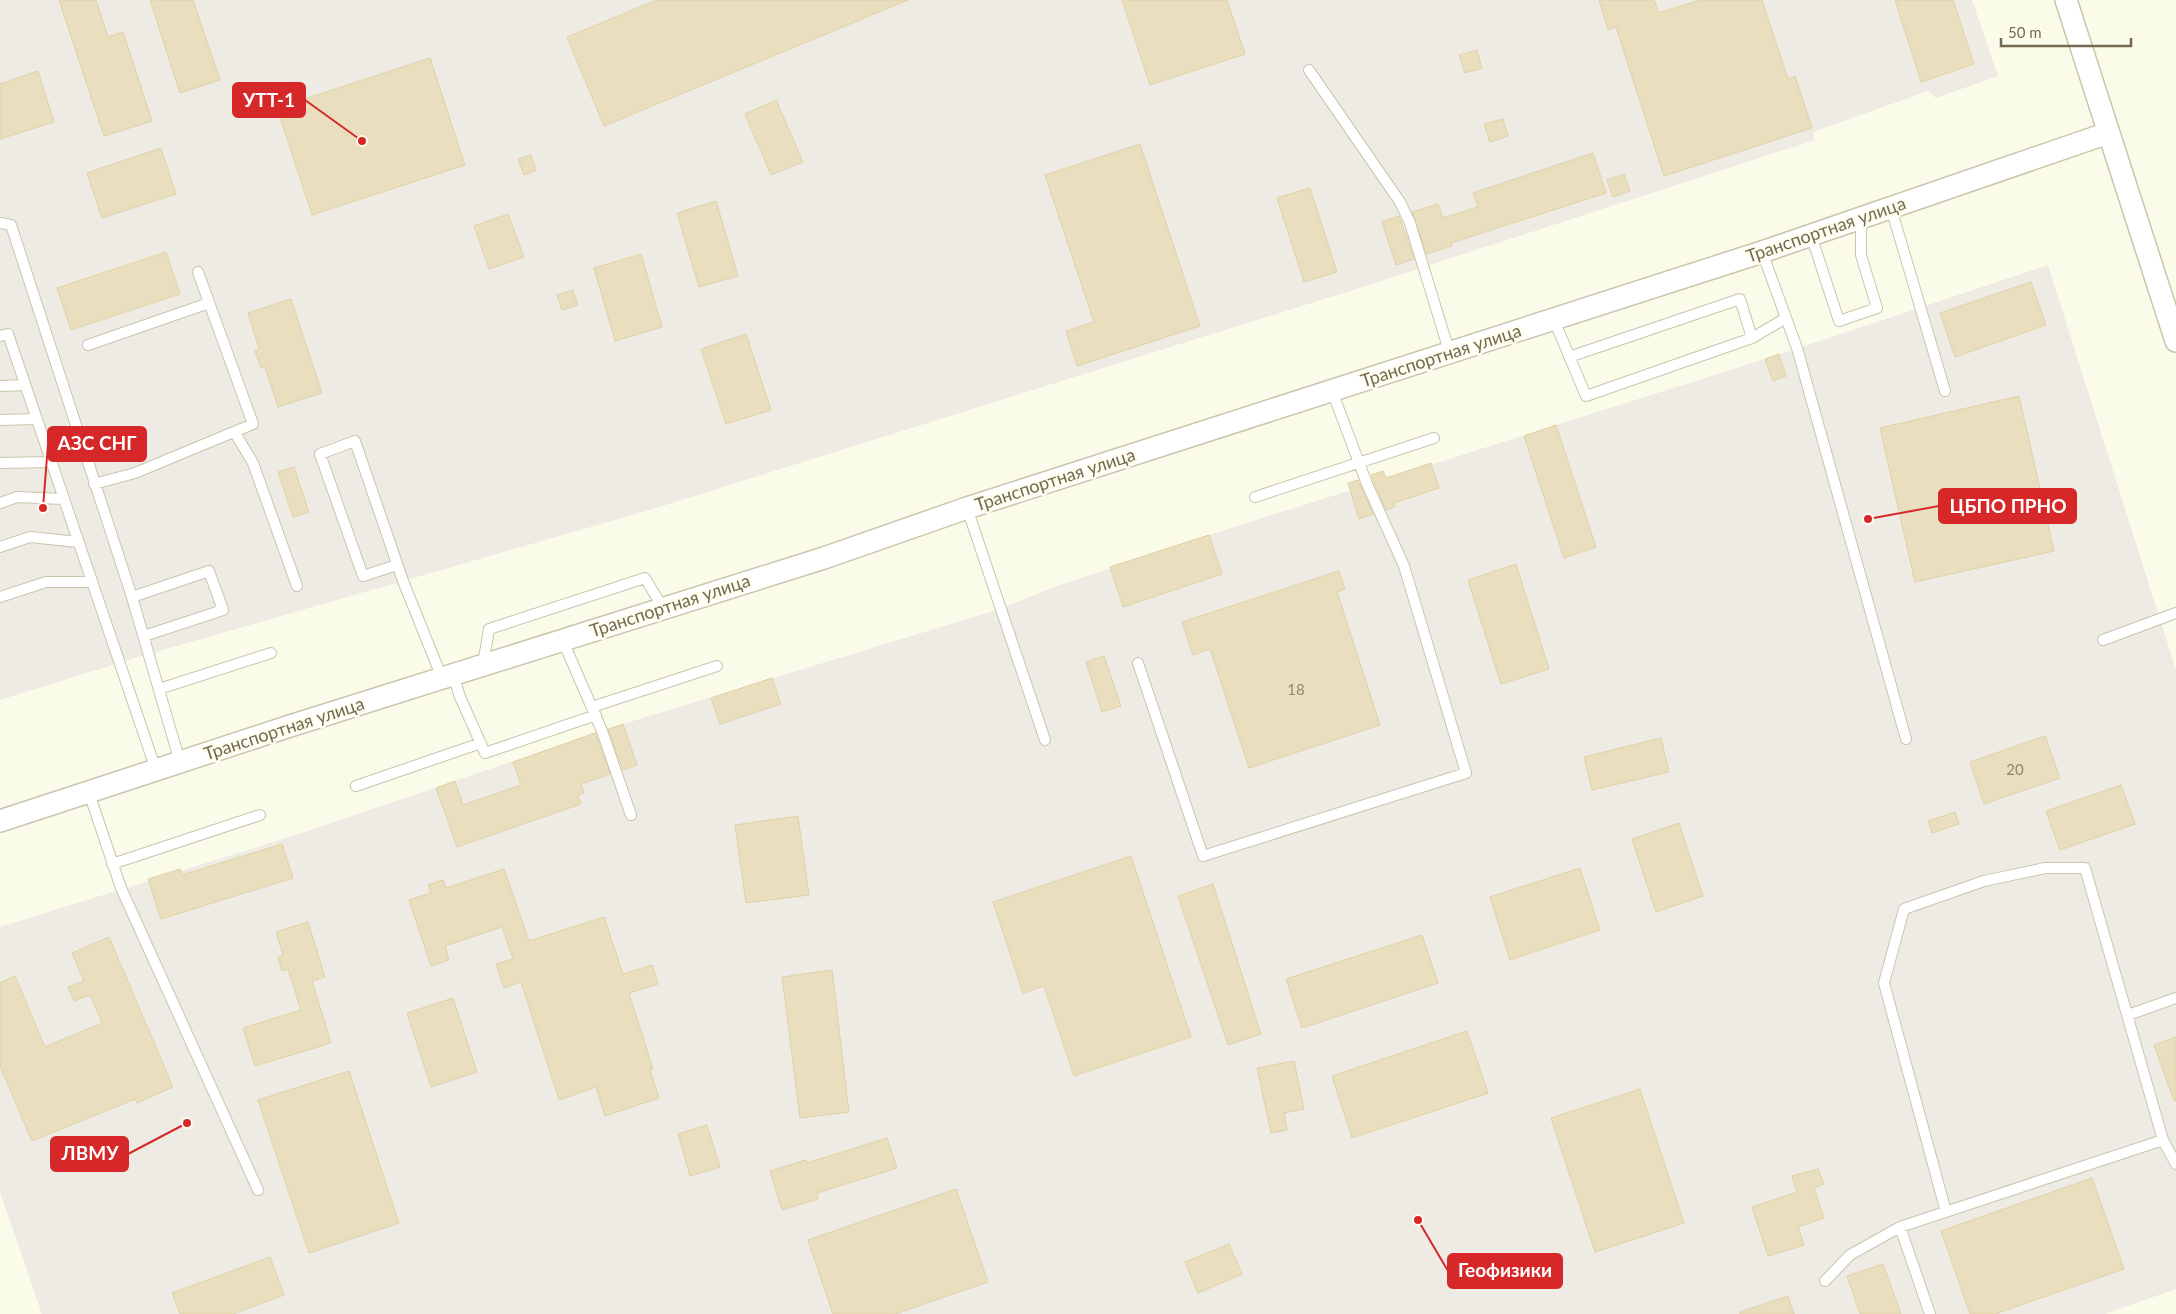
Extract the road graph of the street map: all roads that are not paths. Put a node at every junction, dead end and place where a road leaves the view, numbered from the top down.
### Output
1 (2066, 0) edge
2 (1309, 70) dead end
3 (2108, 133) junction
4 (1891, 208) junction
5 (1861, 218) junction
6 (0, 223) edge
7 (1811, 235) junction
8 (1762, 252) junction
9 (198, 272) dead end
10 (209, 303) junction
11 (1786, 318) junction
12 (1554, 320) junction
13 (0, 336) edge
14 (1752, 338) junction
15 (2176, 341) edge
16 (88, 345) dead end
17 (1450, 354) junction
18 (1570, 357) junction
19 (25, 384) junction
20 (0, 386) edge
21 (1332, 391) junction
22 (1946, 391) dead end
23 (36, 418) junction
24 (0, 420) edge
25 (235, 433) junction
26 (1434, 438) dead end
27 (51, 462) junction
28 (1359, 462) junction
29 (0, 463) edge
30 (94, 484) junction
31 (1255, 497) dead end
32 (63, 499) junction
33 (0, 503) edge
34 (967, 508) junction
35 (78, 542) junction
36 (0, 547) edge
37 (397, 566) junction
38 (91, 582) junction
39 (297, 586) dead end
40 (0, 597) edge
41 (132, 597) junction
42 (663, 608) junction
43 (2176, 613) edge
44 (144, 636) junction
45 (2103, 640) dead end
46 (563, 641) junction
47 (272, 653) dead end
48 (1138, 663) dead end
49 (483, 665) junction
50 (717, 666) dead end
51 (447, 676) junction
52 (159, 689) junction
53 (594, 711) junction
54 (1906, 738) dead end
55 (1044, 740) dead end
56 (481, 743) junction
57 (180, 762) junction
58 (156, 770) junction
59 (356, 786) dead end
60 (90, 793) junction
61 (260, 815) dead end
62 (631, 815) dead end
63 (0, 821) edge
64 (112, 864) junction
65 (2176, 998) edge
66 (2128, 1015) junction
67 (2162, 1140) junction
68 (2176, 1164) edge
69 (258, 1190) dead end
70 (1946, 1212) junction
71 (1900, 1227) junction
72 (1825, 1282) dead end
73 (1930, 1314) edge

1 - 3 street
2 - 17 lane
3 - 4 street, Транспортная улица
3 - 15 street
4 - 5 street, Транспортная улица
4 - 22 lane
5 - 7 street, Транспортная улица
5 - 7 lane
6 - 30 lane
7 - 8 street, Транспортная улица
8 - 11 lane
8 - 12 street, Транспортная улица
9 - 10 lane
10 - 16 lane
10 - 25 lane
11 - 14 lane
11 - 54 lane
12 - 17 street, Транспортная улица
12 - 18 lane
13 - 19 lane
14 - 18 lane
14 - 18 lane
17 - 21 street, Транспортная улица
19 - 20 lane
19 - 23 lane
21 - 28 lane
21 - 34 street, Транспортная улица
23 - 24 lane
23 - 27 lane
25 - 30 lane
25 - 39 lane
26 - 28 lane
27 - 29 lane
27 - 32 lane
28 - 31 lane
28 - 48 lane
30 - 41 lane
32 - 33 lane
32 - 35 lane
34 - 42 street, Транспортная улица
34 - 55 lane
35 - 36 lane
35 - 38 lane
37 - 37 lane
37 - 51 lane
38 - 40 lane
38 - 58 lane
41 - 44 lane
41 - 44 lane
42 - 46 street, Транспортная улица
42 - 49 lane
43 - 45 lane
44 - 52 lane
46 - 49 street, Транспортная улица
46 - 53 lane
47 - 52 lane
49 - 51 street, Транспортная улица
50 - 53 lane
51 - 56 lane
51 - 57 street, Транспортная улица
52 - 57 lane
53 - 56 lane
53 - 62 lane
56 - 59 lane
57 - 58 street, Транспортная улица
58 - 60 street, Транспортная улица
60 - 63 street, Транспортная улица
60 - 64 lane
61 - 64 lane
64 - 69 lane
65 - 66 lane
66 - 67 lane
66 - 70 lane
67 - 68 lane
67 - 70 lane
70 - 71 lane
71 - 72 lane
71 - 73 lane

